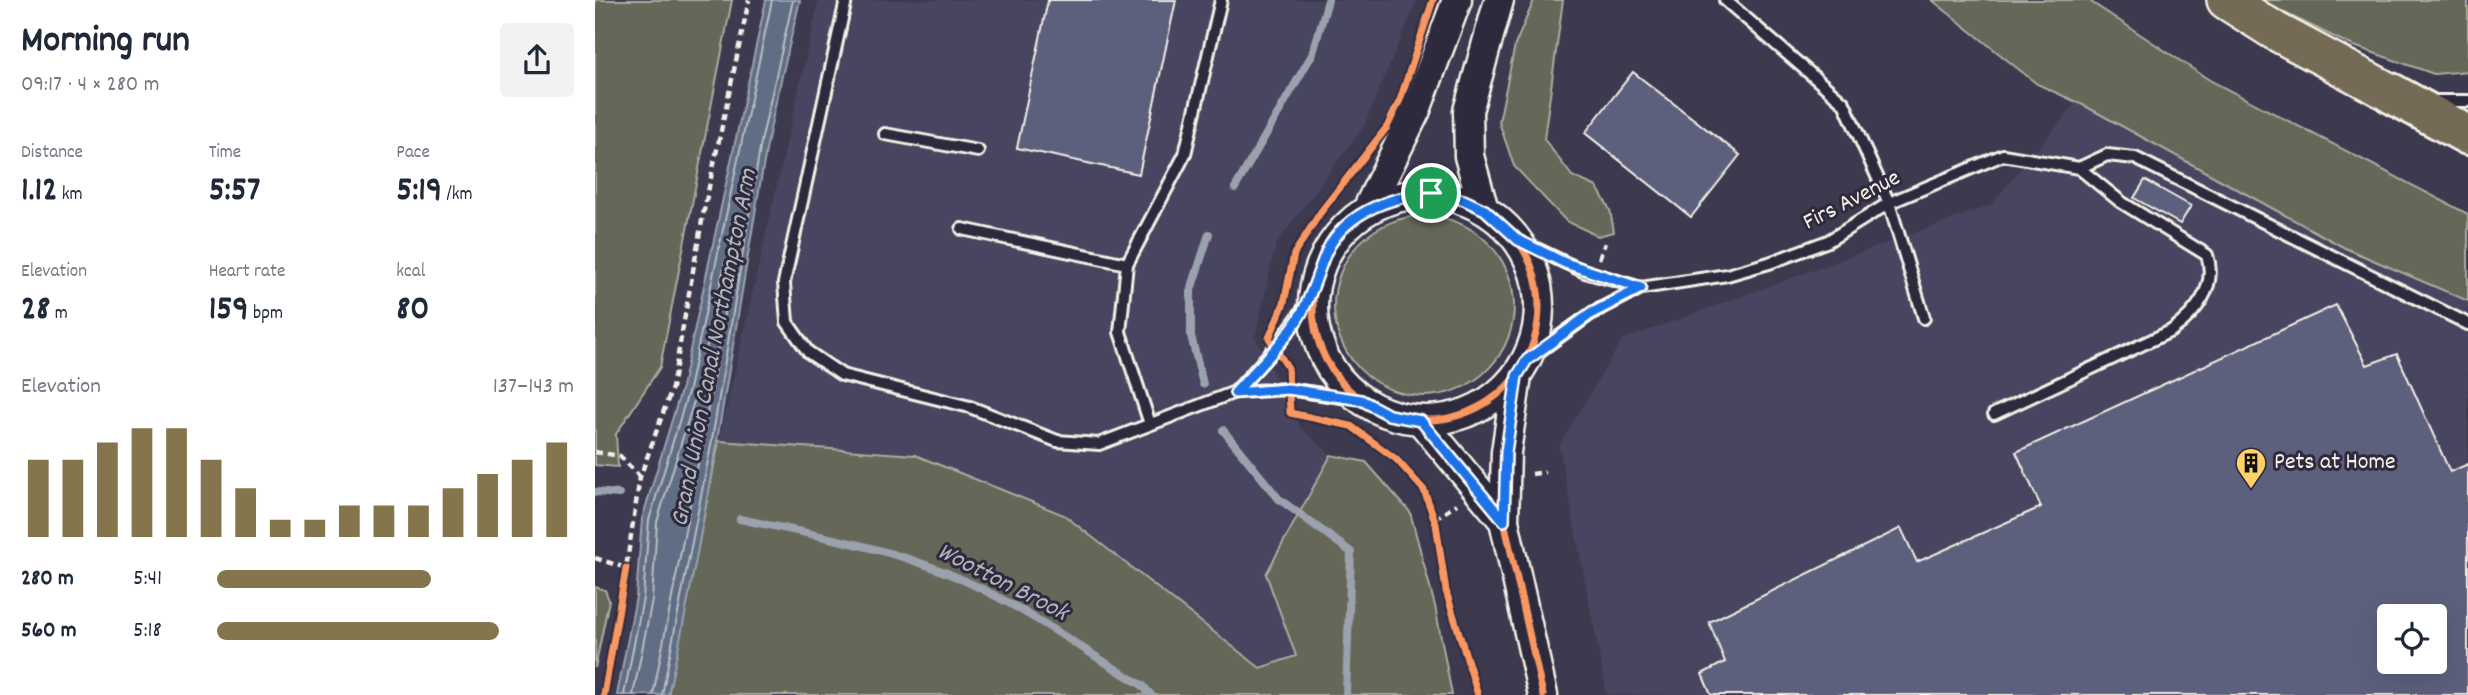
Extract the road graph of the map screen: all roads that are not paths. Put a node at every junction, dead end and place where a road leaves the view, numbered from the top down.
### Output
1 (846, 0) edge
2 (1221, 0) edge
3 (1457, 0) edge
4 (1499, 0) edge
5 (1725, 0) edge
6 (2226, 0) edge
7 (2391, 93) junction
8 (2468, 100) edge
9 (885, 134) dead end
10 (2468, 135) edge
11 (978, 151) dead end
12 (2079, 168) junction
13 (1889, 203) junction
14 (1367, 210) junction
15 (1485, 210) junction
16 (962, 229) dead end
17 (1518, 240) junction
18 (1127, 264) junction
19 (1641, 288) junction
20 (1313, 293) junction
21 (1924, 318) dead end
22 (2468, 324) edge
23 (1522, 368) junction
24 (1235, 393) junction
25 (1361, 400) junction
26 (1994, 414) dead end
27 (1421, 421) junction
28 (1150, 424) junction
29 (1504, 521) junction
30 (1543, 695) edge

1 - 28 lane
2 - 18 lane
3 - 14 street
4 - 15 street
5 - 13 lane
6 - 7 highway
7 - 8 lane
7 - 10 highway
9 - 11 lane
12 - 13 lane, Firs Avenue
12 - 22 lane
12 - 26 lane
13 - 19 lane, Firs Avenue
13 - 21 lane
14 - 15 street
14 - 20 street
15 - 17 street
16 - 18 lane
17 - 19 lane, Firs Avenue
17 - 23 street
18 - 28 lane
19 - 23 lane, Firs Avenue
20 - 24 lane
20 - 25 street
23 - 27 street
23 - 29 street
24 - 25 lane
24 - 28 lane
25 - 27 street
27 - 29 street
29 - 30 street

